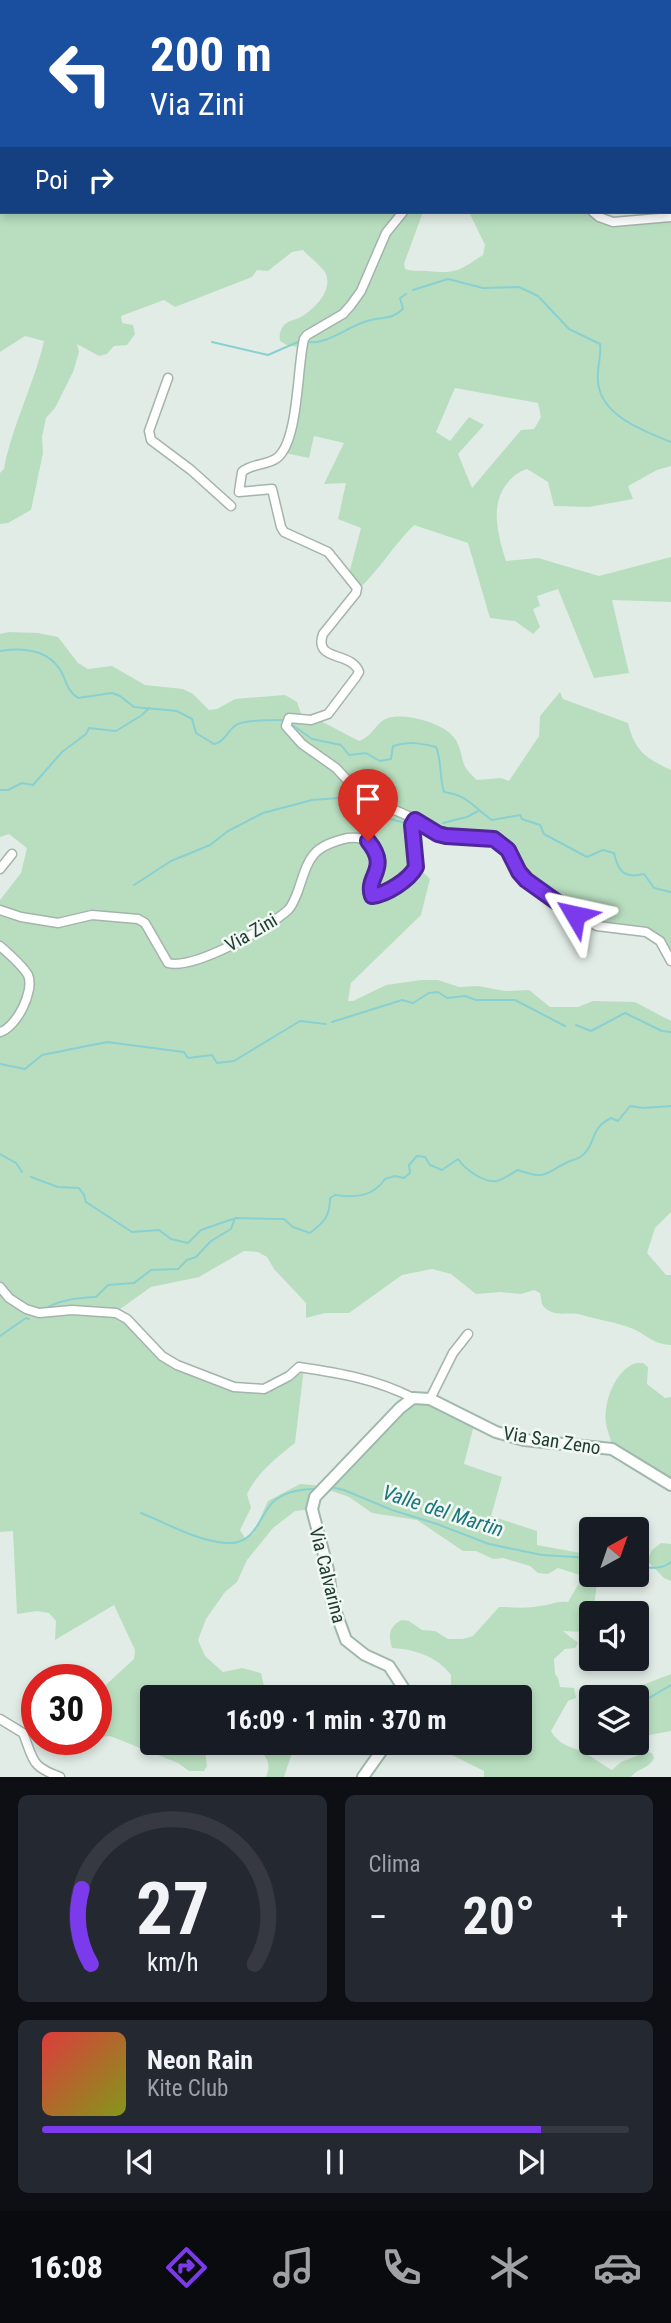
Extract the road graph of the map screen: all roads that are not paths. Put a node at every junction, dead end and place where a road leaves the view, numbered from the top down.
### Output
1 (401, 214) edge
2 (595, 214) edge
3 (671, 217) edge
4 (168, 378) dead end
5 (231, 506) dead end
6 (415, 820) junction
7 (12, 855) dead end
8 (0, 869) edge
9 (0, 909) edge
10 (0, 946) edge
11 (671, 961) edge
12 (0, 1032) edge
13 (0, 1287) edge
14 (468, 1334) dead end
15 (412, 1398) junction
16 (430, 1399) junction
17 (671, 1485) edge
18 (401, 1685) edge
19 (0, 1719) edge
20 (379, 1755) edge
21 (60, 1777) edge
22 (363, 1777) edge

1 - 6 street
2 - 3 street
4 - 5 street
6 - 9 street, Via Zini
6 - 11 street
7 - 8 street
10 - 12 street
13 - 15 street
14 - 16 street
15 - 16 street
15 - 18 street, Via Calvarina
16 - 17 street, Via San Zeno
19 - 21 street
20 - 22 street

